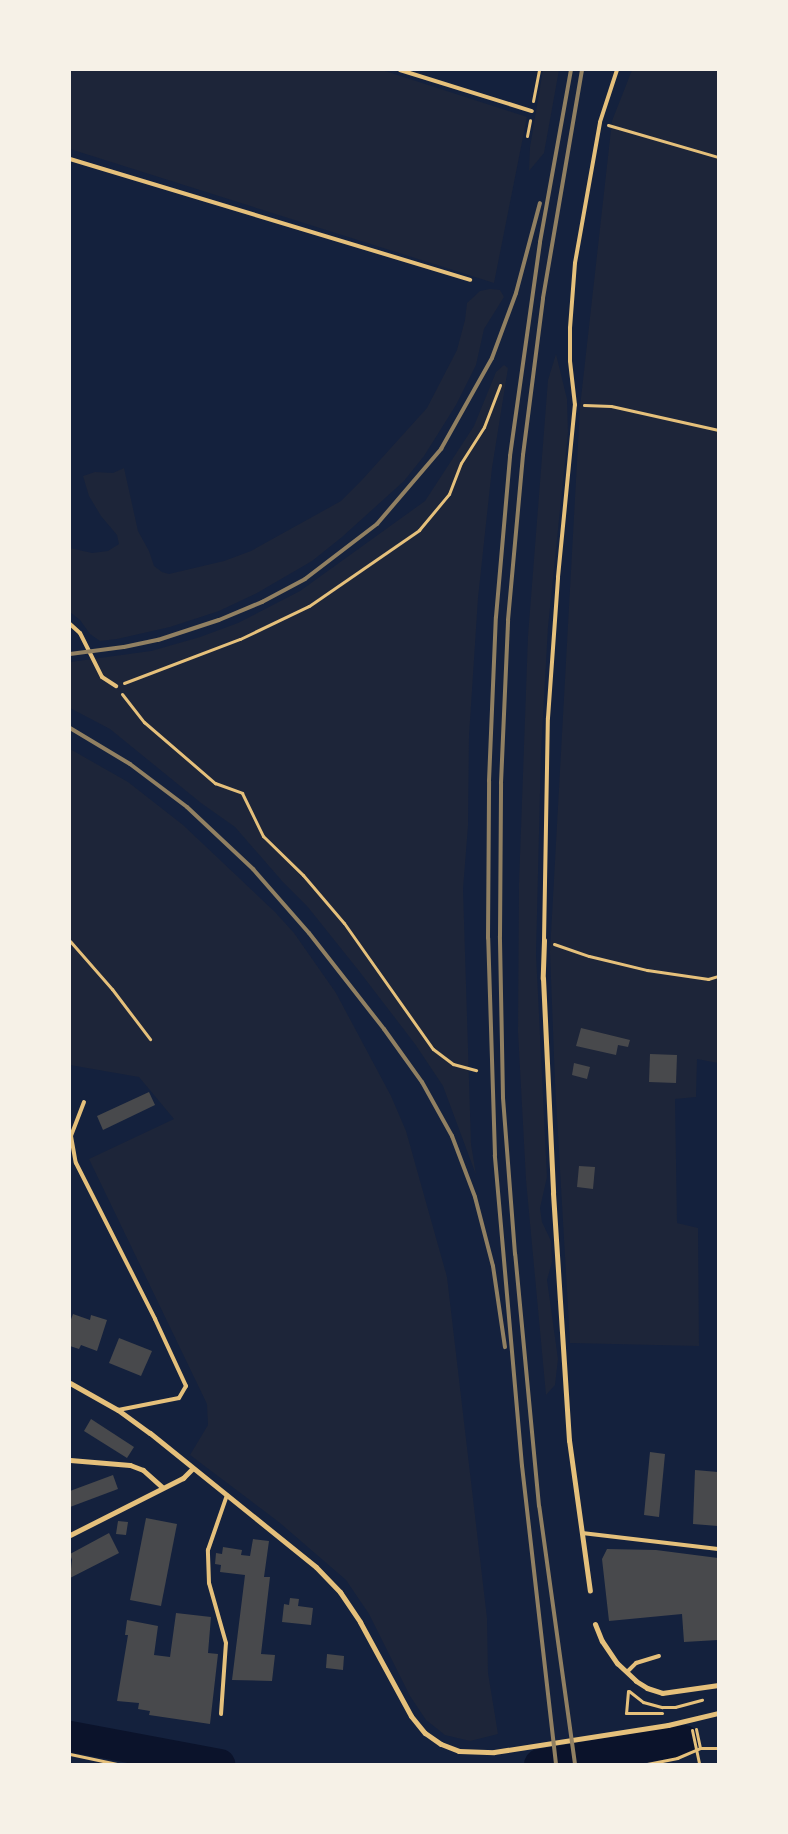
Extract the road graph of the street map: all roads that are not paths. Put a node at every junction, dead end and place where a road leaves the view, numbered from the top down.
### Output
1 (400, 70) edge
2 (617, 70) edge
3 (532, 111) dead end
4 (70, 159) edge
5 (470, 280) dead end
6 (70, 624) edge
7 (116, 686) road end
8 (544, 940) joint
9 (84, 1102) dead end
10 (70, 1383) edge
11 (118, 1410) junction
12 (70, 1460) edge
13 (192, 1468) junction
14 (162, 1487) junction
15 (227, 1495) junction
16 (582, 1533) junction
17 (70, 1535) edge
18 (718, 1549) edge
19 (590, 1591) dead end
20 (594, 1624) dead end
21 (659, 1656) dead end
22 (626, 1672) junction
23 (718, 1685) edge
24 (718, 1713) edge
25 (221, 1714) dead end

1 - 3 lane
2 - 8 lane
4 - 5 lane
6 - 7 lane
8 - 16 street
9 - 11 lane
10 - 11 street
11 - 13 street
12 - 14 street
13 - 14 street
13 - 15 street
14 - 17 street
15 - 24 street
15 - 25 lane
16 - 18 lane
16 - 19 street
20 - 22 street
21 - 22 lane
22 - 23 street

